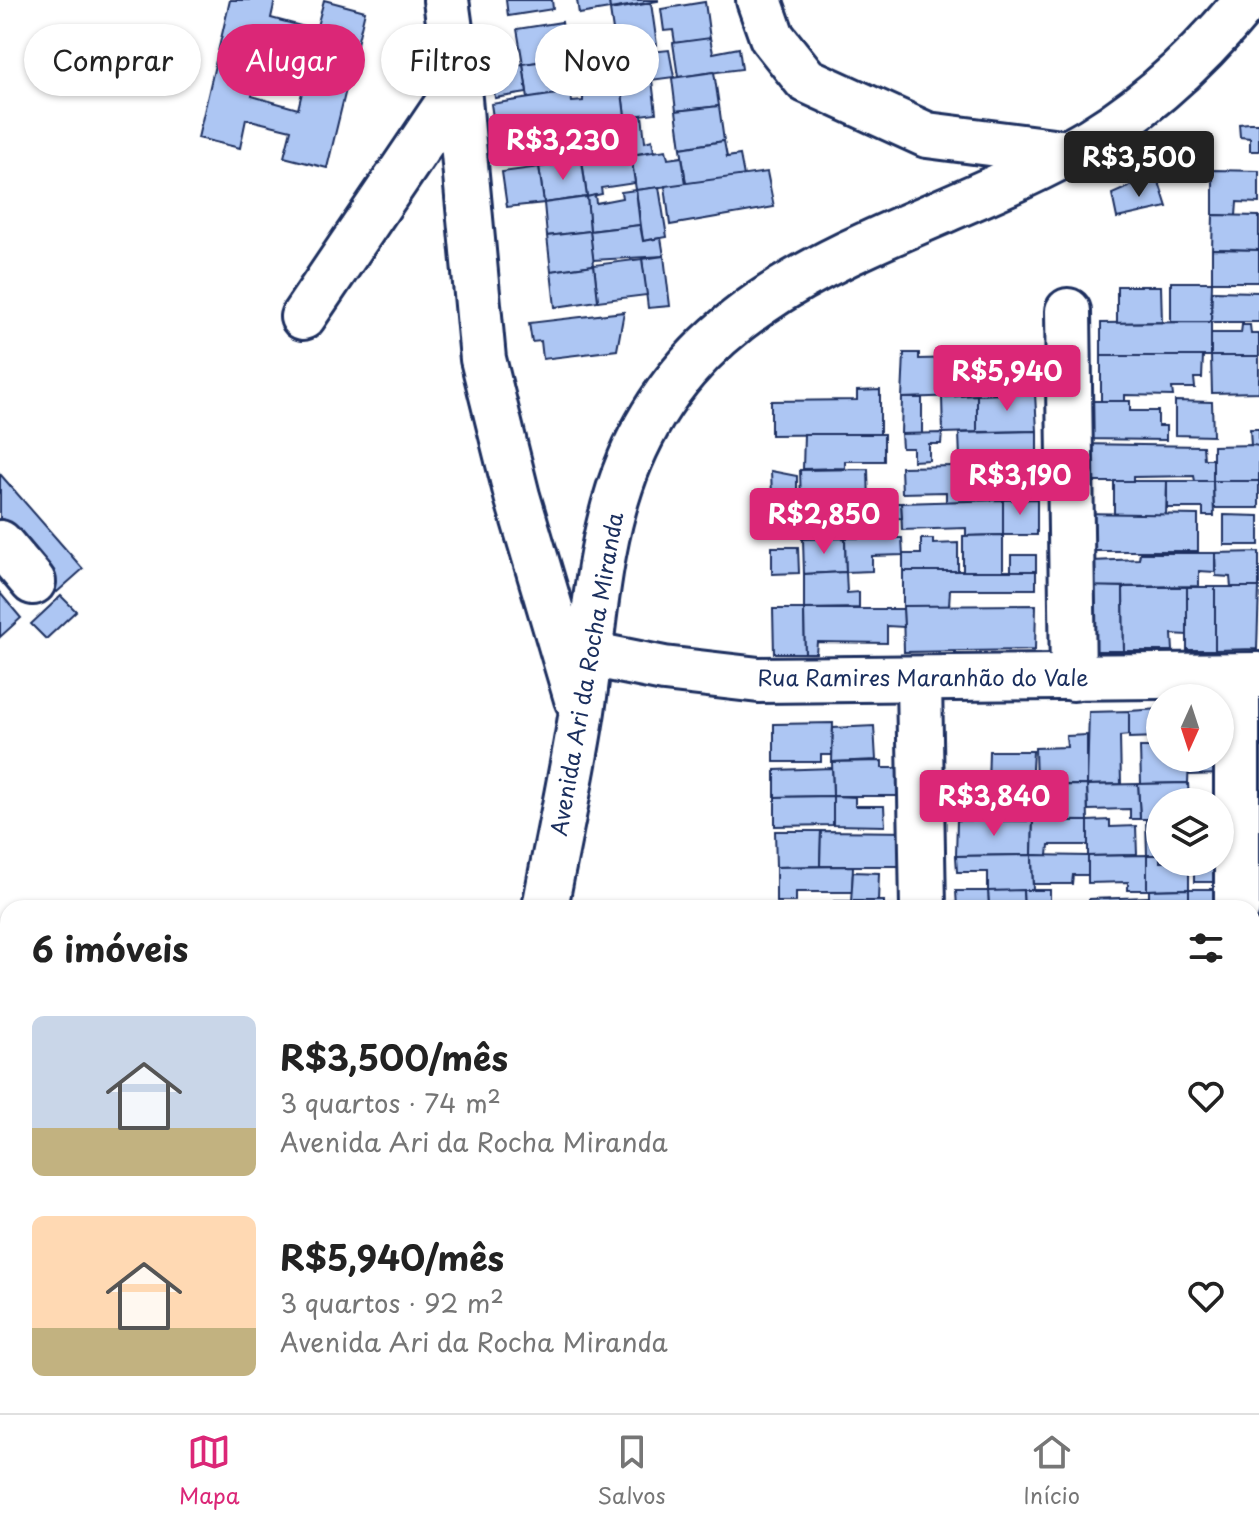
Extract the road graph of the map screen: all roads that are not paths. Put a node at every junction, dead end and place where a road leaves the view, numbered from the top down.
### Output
1 (446, 0) edge
2 (759, 0) edge
3 (1247, 0) edge
4 (449, 24) edge
5 (453, 96) edge
6 (459, 96) edge
7 (1069, 153) junction
8 (1068, 311) dead end
9 (303, 317) dead end
10 (0, 543) edge
11 (33, 582) dead end
12 (589, 654) junction
13 (1248, 676) edge
14 (1073, 678) junction
15 (919, 681) junction
16 (582, 713) junction
17 (547, 900) edge
18 (923, 900) edge
19 (1237, 900) edge

1 - 4 street
2 - 7 street
3 - 7 street, Avenida Ari da Rocha Miranda
5 - 9 street
6 - 16 street
7 - 12 street, Avenida Ari da Rocha Miranda
8 - 14 street
10 - 11 street
12 - 15 street, Rua Ramires Maranhão do Vale
12 - 16 street, Avenida Ari da Rocha Miranda
13 - 14 street, Rua Ramires Maranhão do Vale
13 - 19 street
14 - 15 street, Rua Ramires Maranhão do Vale
15 - 18 street
16 - 17 street, Avenida Ari da Rocha Miranda

